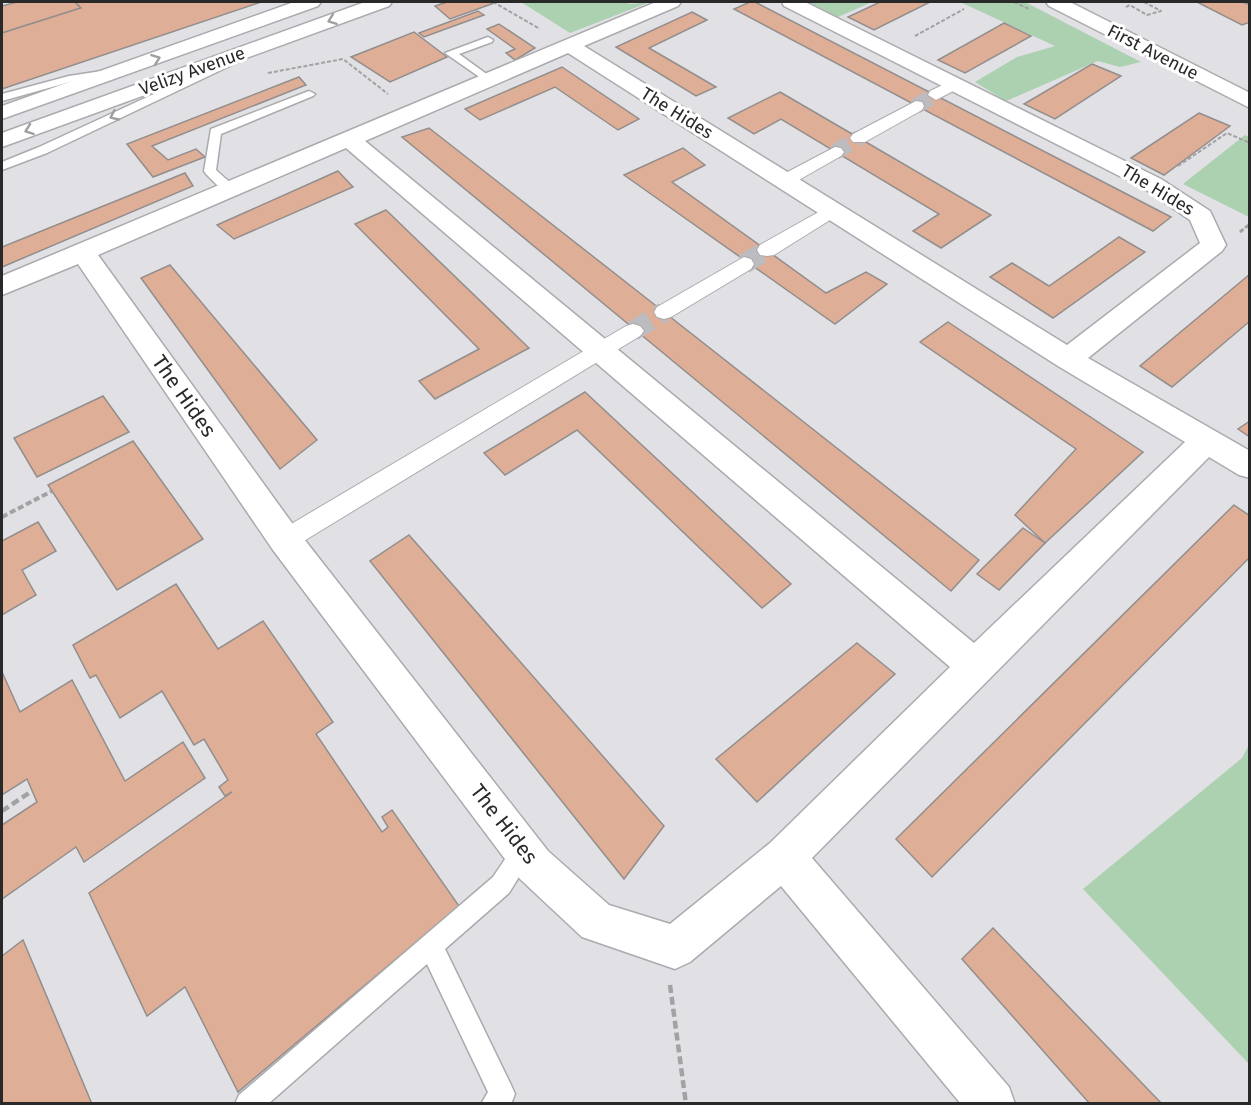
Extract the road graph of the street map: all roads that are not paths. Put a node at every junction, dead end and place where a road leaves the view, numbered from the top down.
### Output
1 (311, 2) edge
2 (382, 2) edge
3 (671, 2) edge
4 (791, 2) edge
5 (1056, 2) edge
6 (282, 38) junction
7 (488, 40) dead end
8 (570, 46) junction
9 (120, 72) junction
10 (488, 80) junction
11 (309, 94) dead end
12 (2, 98) edge
13 (1250, 102) edge
14 (916, 106) tunnel mouth
15 (2, 113) edge
16 (859, 138) tunnel mouth
17 (349, 139) junction
18 (2, 140) edge
19 (835, 152) tunnel mouth
20 (2, 166) edge
21 (784, 181) junction
22 (230, 190) junction
23 (831, 211) junction
24 (767, 250) tunnel mouth
25 (83, 252) junction
26 (744, 264) tunnel mouth
27 (2, 286) edge
28 (664, 312) tunnel mouth
29 (633, 331) tunnel mouth
30 (600, 350) junction
31 (1068, 359) junction
32 (1206, 441) junction
33 (1250, 466) edge
34 (285, 540) junction
35 (975, 666) junction
36 (524, 851) junction
37 (784, 857) junction
38 (431, 946) junction
39 (501, 1100) edge
40 (248, 1104) edge
41 (992, 1104) edge

9 -> 1 street, Velizy Avenue
2 -> 6 street, Velizy Avenue
3 - 8 street
4 - 31 street, The Hides
5 - 13 street, First Avenue
6 -> 18 street, Velizy Avenue
6 -> 20 lane
7 - 10 lane
8 - 10 street
8 - 21 street, The Hides
9 - 12 lane
9 - 15 street, Velizy Avenue
10 - 17 street
11 - 22 lane
14 - 16 street
17 - 22 street
17 - 30 street
19 - 21 street
21 - 23 street, The Hides
22 - 25 street
23 - 24 street
23 - 31 street, The Hides
25 - 27 street
25 - 34 street, The Hides
26 - 28 street
29 - 30 street
30 - 34 street
30 - 35 street
31 - 32 street, The Hides
32 - 33 street, The Hides
32 - 35 street
34 - 36 street, The Hides
35 - 37 street
36 - 37 street, The Hides
36 - 38 lane
37 - 41 street
38 - 39 lane
38 - 40 lane

